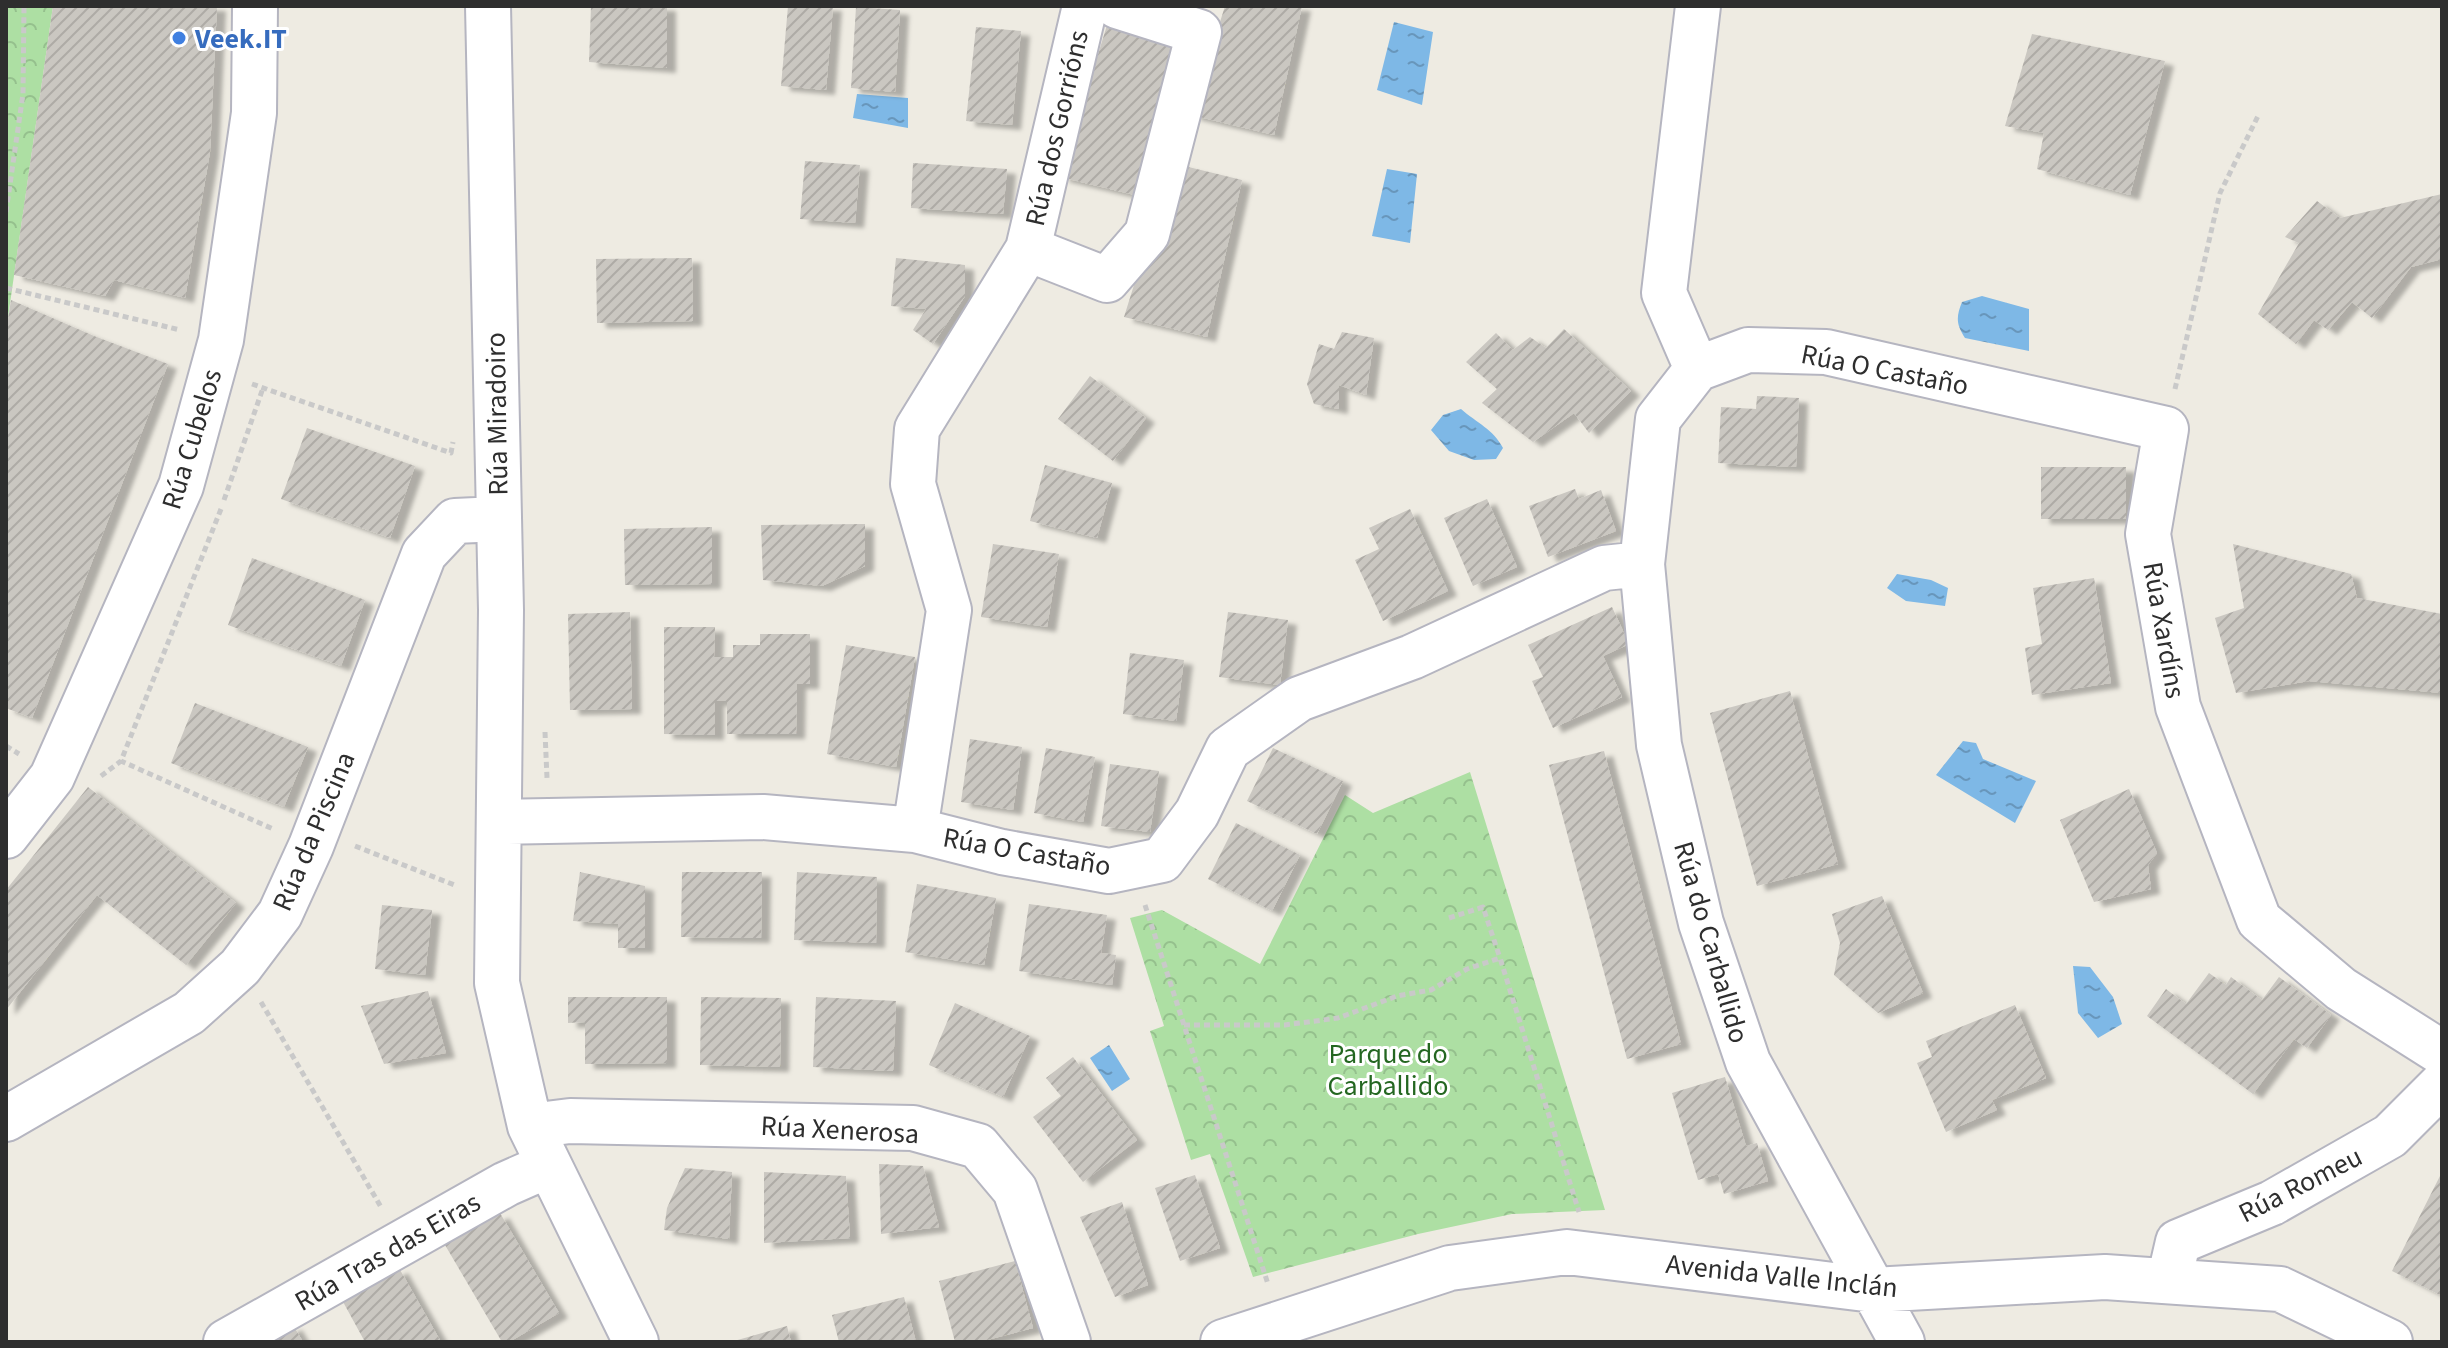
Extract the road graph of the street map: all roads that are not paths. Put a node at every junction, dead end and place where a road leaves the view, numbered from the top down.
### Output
1 (255, 6) edge
2 (488, 6) edge
3 (1085, 6) edge
4 (1117, 6) edge
5 (1698, 6) edge
6 (1028, 249) junction
7 (1697, 369) junction
8 (2166, 429) joint
9 (498, 519) junction
10 (1642, 564) junction
11 (499, 822) junction
12 (915, 830) junction
13 (6, 836) edge
14 (2442, 1053) edge
15 (2442, 1084) edge
16 (6, 1119) edge
17 (530, 1126) junction
18 (549, 1165) junction
19 (2169, 1281) junction
20 (1873, 1290) junction
21 (226, 1342) edge
22 (636, 1342) edge
23 (1068, 1342) edge
24 (1223, 1342) edge
25 (1902, 1342) edge
26 (2390, 1342) edge

1 - 13 street, Rúa Cubelos
2 - 9 street, Rúa Miradoiro
3 - 6 street, Rúa dos Gorrións
4 - 6 street, Rúa dos Gorrións
5 - 7 street
6 - 12 street, Rúa dos Gorrións
7 - 8 street, Rúa O Castaño
7 - 10 street
8 - 14 street, Rúa Xardíns
9 - 11 street, Rúa Miradoiro
9 - 16 street, Rúa da Piscina
10 - 12 street, Rúa O Castaño
10 - 20 street, Rúa do Carballido
11 - 12 street, Rúa O Castaño
11 - 17 street
15 - 19 street, Rúa Romeu
17 - 18 street
17 - 23 street, Rúa Xenerosa
18 - 21 street, Rúa Tras das Eiras
18 - 22 street
19 - 20 street, Avenida Valle Inclán
19 - 26 street, Avenida Valle Inclán
20 - 24 street, Avenida Valle Inclán
20 - 25 street, Rúa do Carballido

